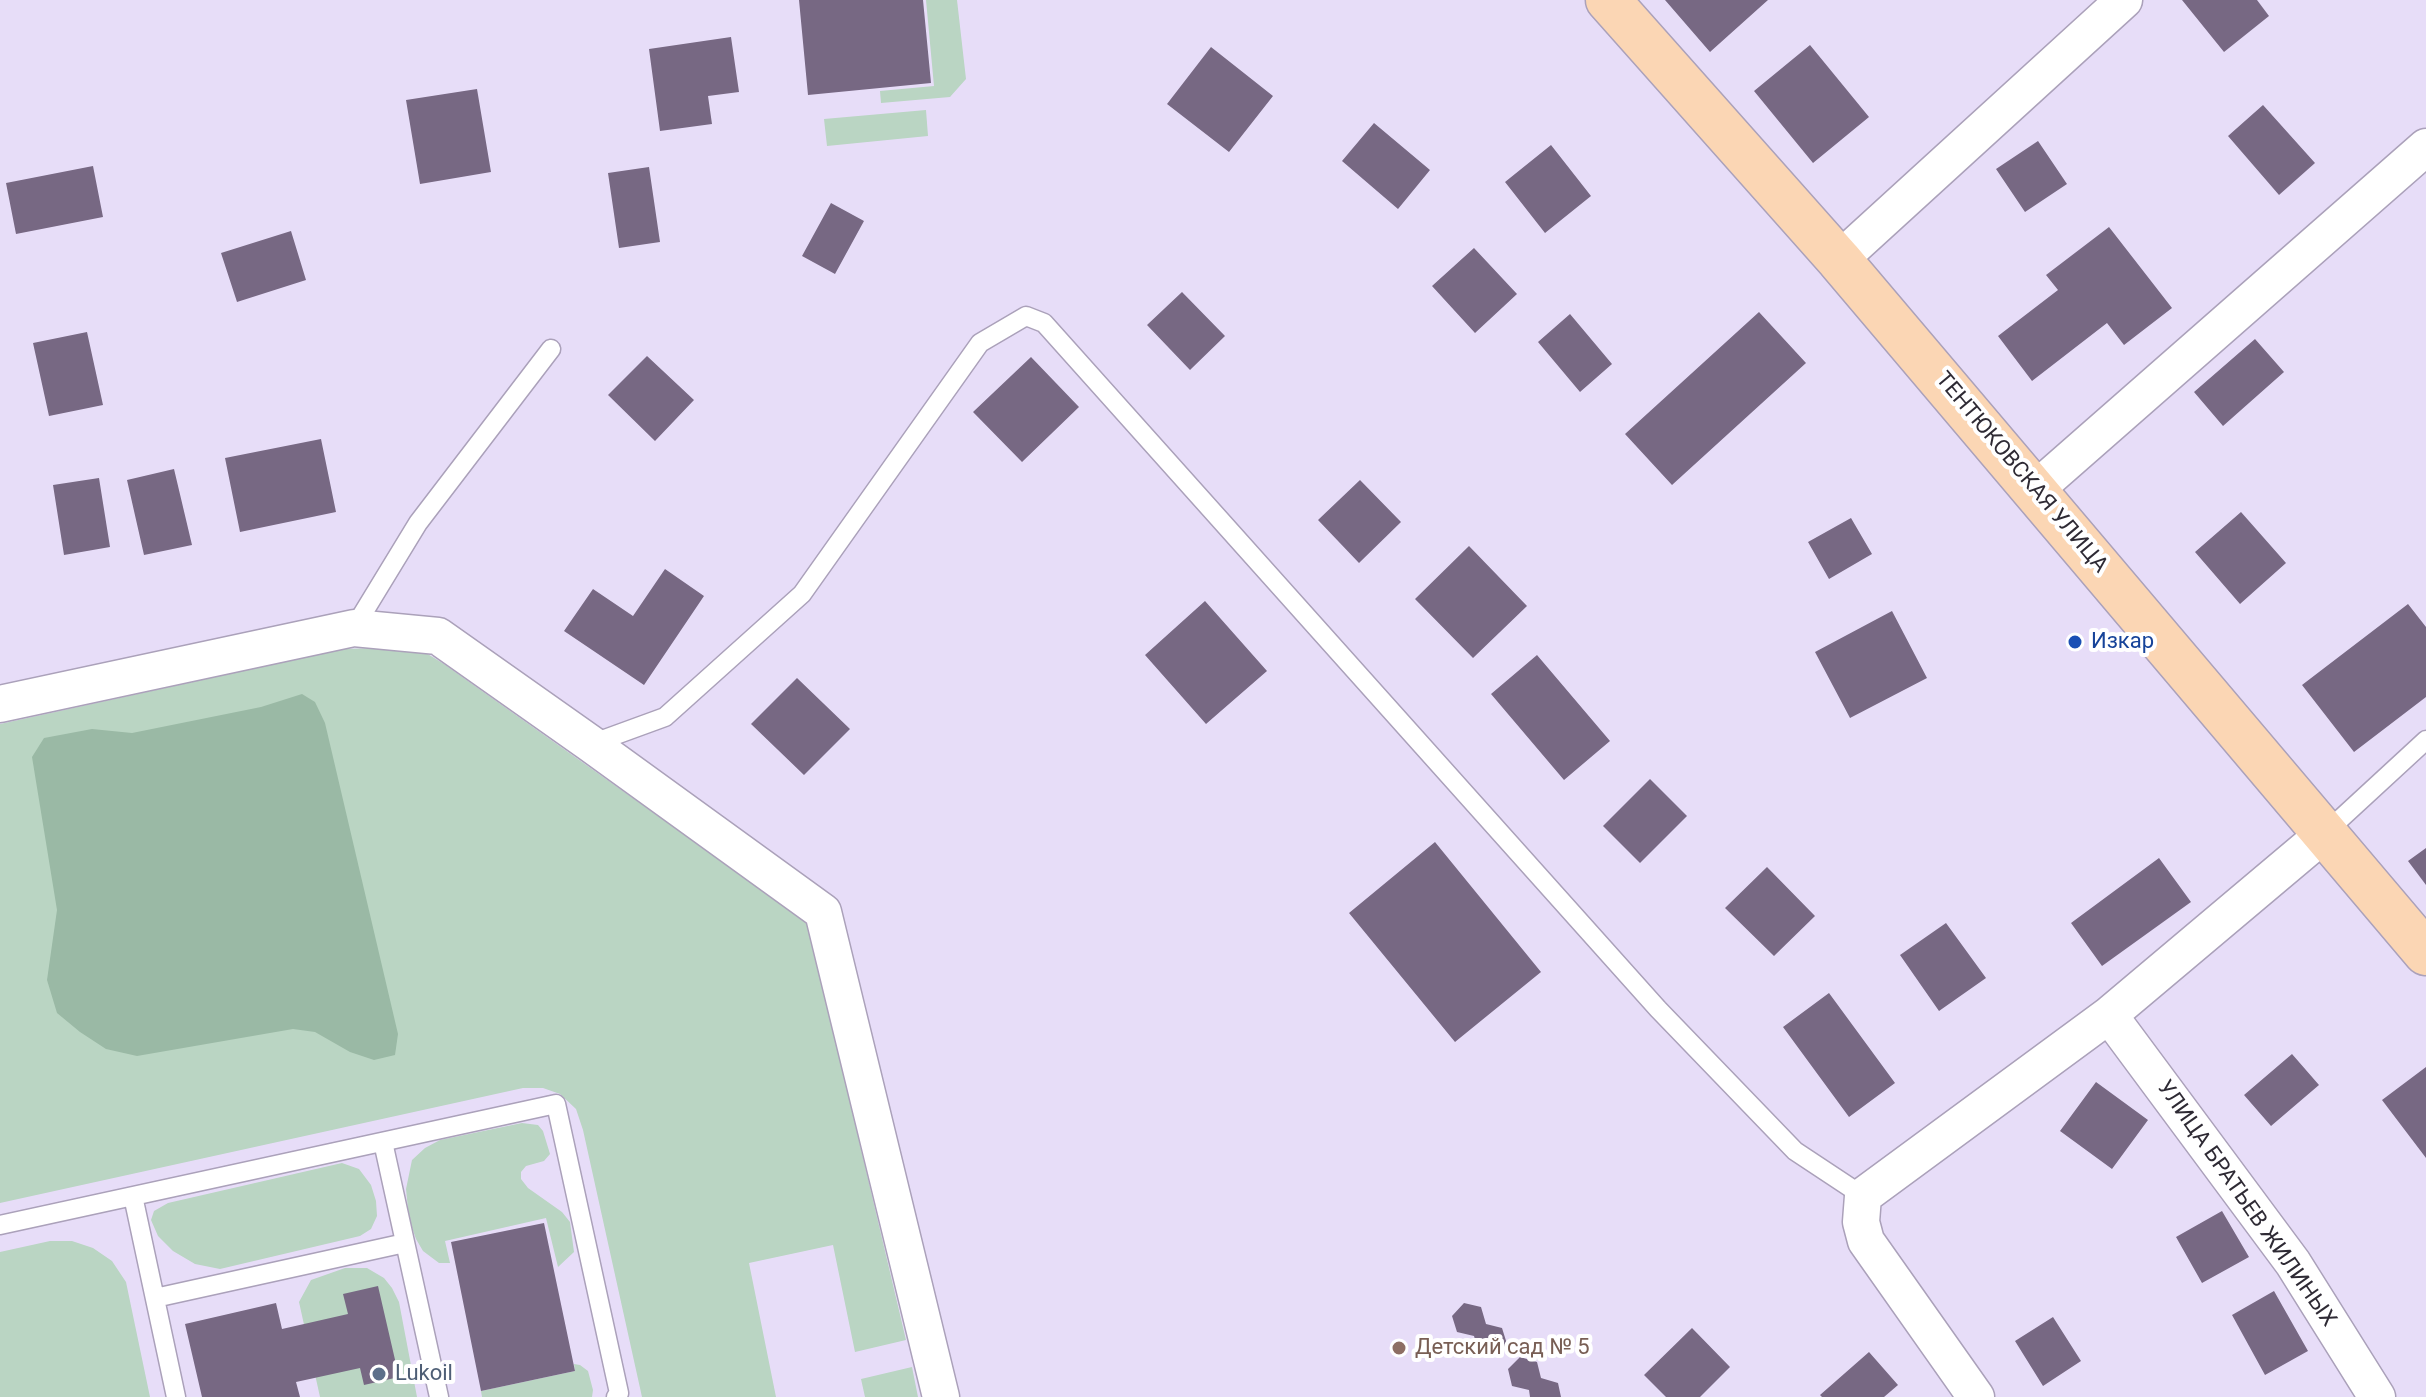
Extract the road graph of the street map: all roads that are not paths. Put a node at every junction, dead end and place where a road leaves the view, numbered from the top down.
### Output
1 (1608, 0) edge
2 (2124, 0) edge
3 (2426, 147) edge
4 (1839, 260) junction
5 (551, 349) dead end
6 (2035, 490) junction
7 (354, 628) junction
8 (0, 704) edge
9 (2426, 740) edge
10 (591, 744) junction
11 (2324, 834) junction
12 (2426, 953) edge
13 (2109, 1015) junction
14 (383, 1142) junction
15 (133, 1196) junction
16 (1863, 1196) junction
17 (0, 1225) edge
18 (405, 1243) junction
19 (155, 1298) junction
20 (176, 1397) edge
21 (439, 1397) edge
22 (616, 1397) edge
23 (941, 1397) edge
24 (1976, 1397) edge
25 (2377, 1397) edge

1 - 4 street, ТЕНТЮКОВСКАЯ УЛИЦА
2 - 4 street
3 - 6 street
4 - 6 street, ТЕНТЮКОВСКАЯ УЛИЦА
5 - 7 lane
6 - 11 street, ТЕНТЮКОВСКАЯ УЛИЦА
7 - 8 street
7 - 10 street
9 - 11 lane
10 - 16 lane
10 - 23 street
11 - 12 street, ТЕНТЮКОВСКАЯ УЛИЦА
11 - 13 street
13 - 16 street
13 - 25 street, УЛИЦА БРАТЬЕВ ЖИЛИНЫХ
14 - 15 lane
14 - 18 lane
14 - 22 lane
15 - 17 lane
15 - 19 lane
16 - 24 street
18 - 19 lane
18 - 21 lane
19 - 20 lane

